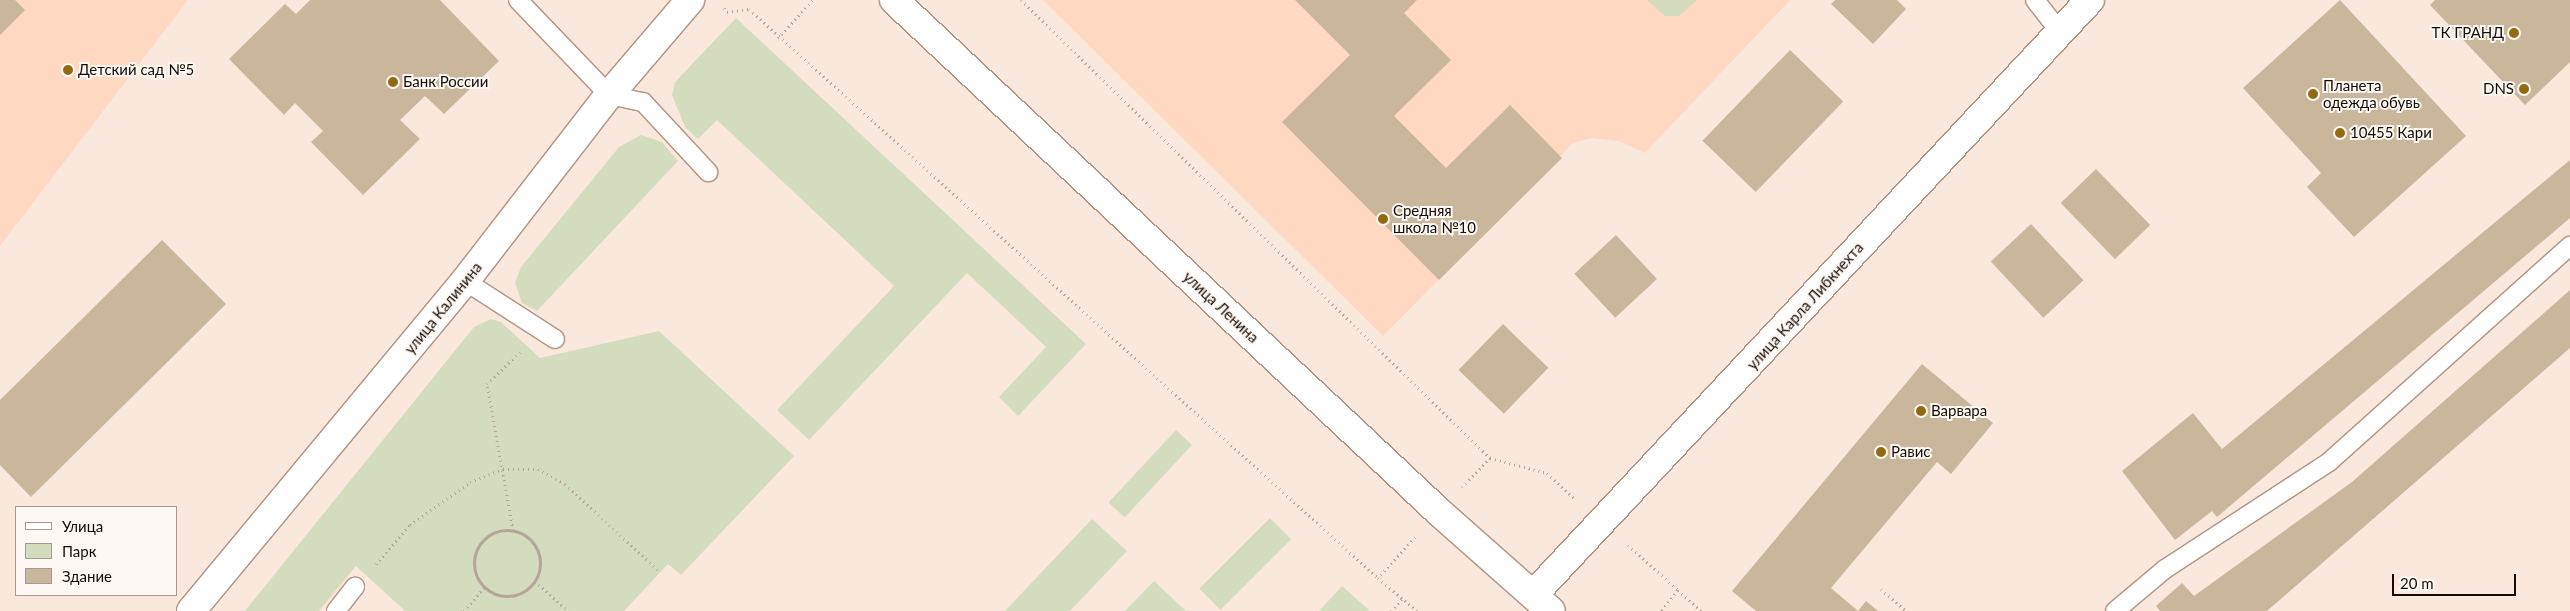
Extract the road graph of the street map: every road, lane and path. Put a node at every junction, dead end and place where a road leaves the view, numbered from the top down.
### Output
1 (518, 0) edge
2 (690, 0) edge
3 (718, 0) edge
4 (813, 0) edge
5 (894, 0) edge
6 (1021, 0) edge
7 (2035, 0) edge
8 (2090, 0) edge
9 (2058, 29) junction
10 (778, 38) junction
11 (609, 95) junction
12 (708, 172) dead end
13 (2570, 246) edge
14 (465, 282) junction
15 (548, 335) joint
16 (503, 469) junction
17 (1602, 522) junction
18 (513, 530) junction
19 (660, 572) dead end
20 (1378, 578) dead end
21 (535, 581) junction
22 (355, 587) joint
23 (485, 587) junction
24 (1881, 589) dead end
25 (1678, 590) junction
26 (1402, 599) dead end
27 (1534, 606) edge
28 (191, 611) edge
29 (336, 611) edge
30 (464, 611) edge
31 (568, 611) edge
32 (1391, 611) edge
33 (1660, 611) edge
34 (1701, 611) edge
35 (1906, 611) edge
36 (2115, 611) edge

1 - 11 lane
2 - 11 main road, улица Калинина
3 - 10 path
4 - 10 path
5 - 27 main road, улица Ленина
6 - 17 path
7 - 9 lane
8 - 9 main road, улица Карла Либкнехта
9 - 17 main road, улица Карла Либкнехта
10 - 20 path
11 - 12 lane
11 - 14 main road, улица Калинина
13 - 36 lane
14 - 15 lane
14 - 28 main road, улица Калинина
15 - 16 path
16 - 18 path
16 - 19 path
16 - 22 path
17 - 25 path
17 - 27 main road, улица Карла Либкнехта
18 - 21 path
18 - 23 path
21 - 23 path
21 - 31 path
22 - 29 lane
23 - 30 path
24 - 35 path
25 - 33 path
25 - 34 path
26 - 32 path

